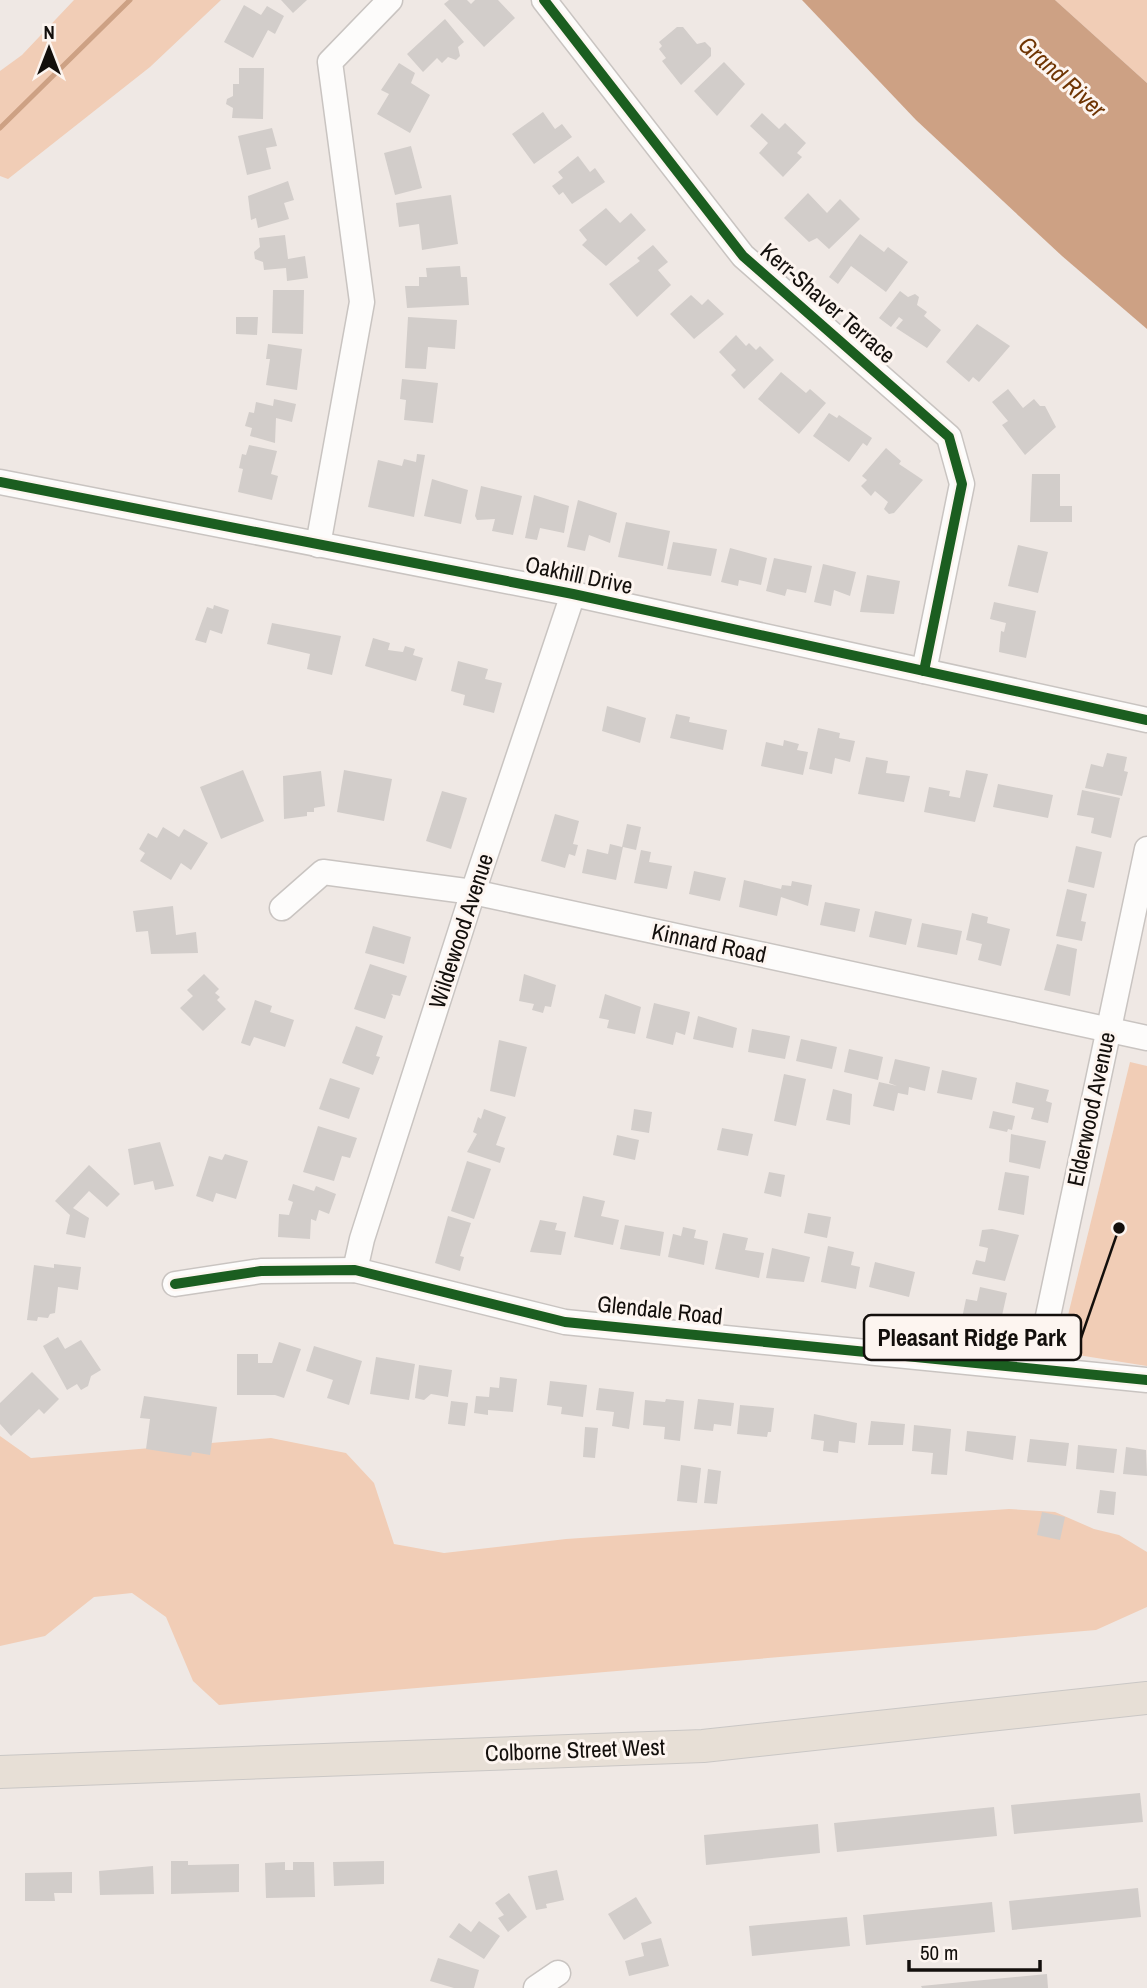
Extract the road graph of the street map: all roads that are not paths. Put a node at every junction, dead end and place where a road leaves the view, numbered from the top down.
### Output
1 (390, 0) edge
2 (544, 0) edge
3 (0, 482) edge
4 (318, 545) junction
5 (573, 594) junction
6 (924, 671) junction
7 (1147, 720) edge
8 (1147, 849) edge
9 (474, 892) junction
10 (282, 908) dead end
11 (1108, 1029) junction
12 (1147, 1038) edge
13 (355, 1270) junction
14 (175, 1284) dead end
15 (1037, 1368) junction
16 (1147, 1380) edge
17 (1147, 1698) edge
18 (0, 1772) edge
19 (558, 1973) dead end
20 (536, 1988) edge

1 - 4 street
2 - 6 street, Kerr-Shaver Terrace
3 - 4 street, Oakhill Drive
4 - 5 street, Oakhill Drive
5 - 6 street, Oakhill Drive
5 - 9 street, Wildewood Avenue
6 - 7 street, Oakhill Drive
8 - 11 street, Elderwood Avenue
9 - 10 street, Kinnard Road
9 - 11 street, Kinnard Road
9 - 13 street, Wildewood Avenue
11 - 12 street, Kinnard Road
11 - 15 street, Elderwood Avenue
13 - 14 street, Glendale Road
13 - 15 street, Glendale Road
15 - 16 street, Glendale Road
17 - 18 main road, Colborne Street West
19 - 20 street

